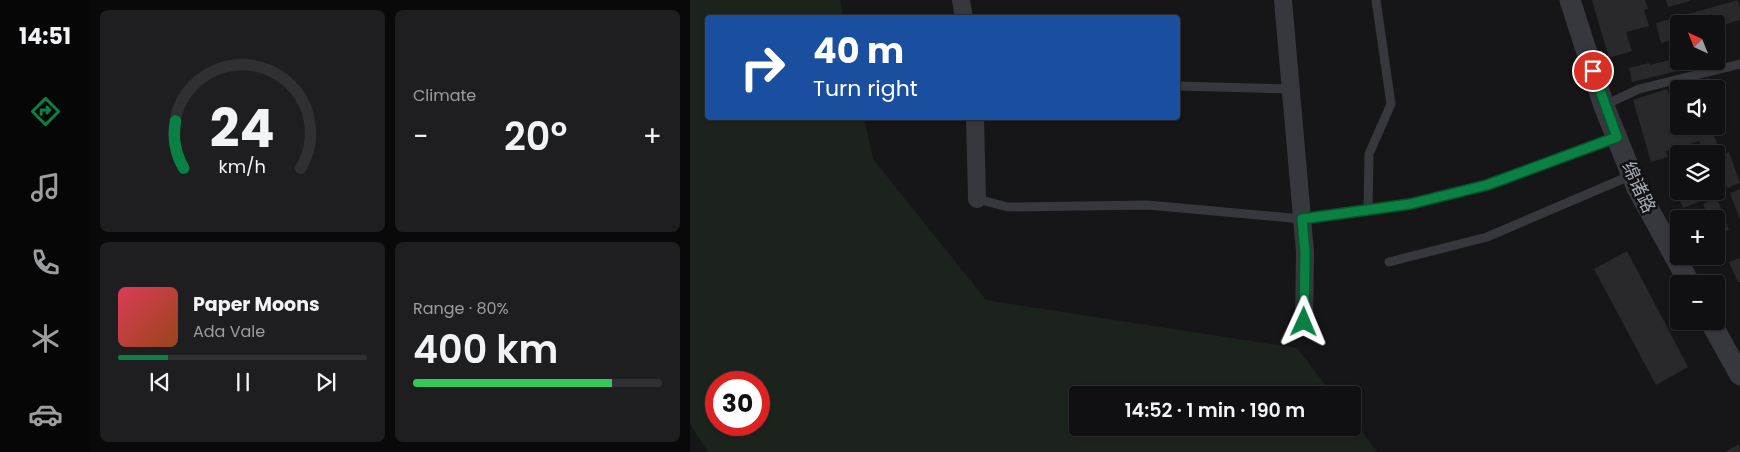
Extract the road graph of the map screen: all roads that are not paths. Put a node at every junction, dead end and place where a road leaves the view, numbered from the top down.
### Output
1 (961, 0) edge
2 (1283, 0) edge
3 (1376, 0) edge
4 (1570, 0) edge
5 (964, 15) edge
6 (1740, 64) edge
7 (1180, 86) edge
8 (1290, 89) junction
9 (1604, 106) junction
10 (975, 120) edge
11 (1617, 137) junction
12 (1632, 175) junction
13 (977, 199) joint
14 (1368, 210) junction
15 (1302, 219) junction
16 (1389, 262) dead end
17 (1685, 275) edge
18 (1304, 322) dead end
19 (1715, 330) edge
20 (1740, 375) edge

1 - 5 street
2 - 8 street
3 - 14 lane
4 - 9 street, 绵诸路
6 - 9 lane
7 - 8 lane
8 - 15 street
9 - 11 street, 绵诸路
10 - 13 street
11 - 12 street, 绵诸路
11 - 14 lane
12 - 16 lane
12 - 17 street, 绵诸路
13 - 15 lane
14 - 15 lane
15 - 18 street
19 - 20 street

